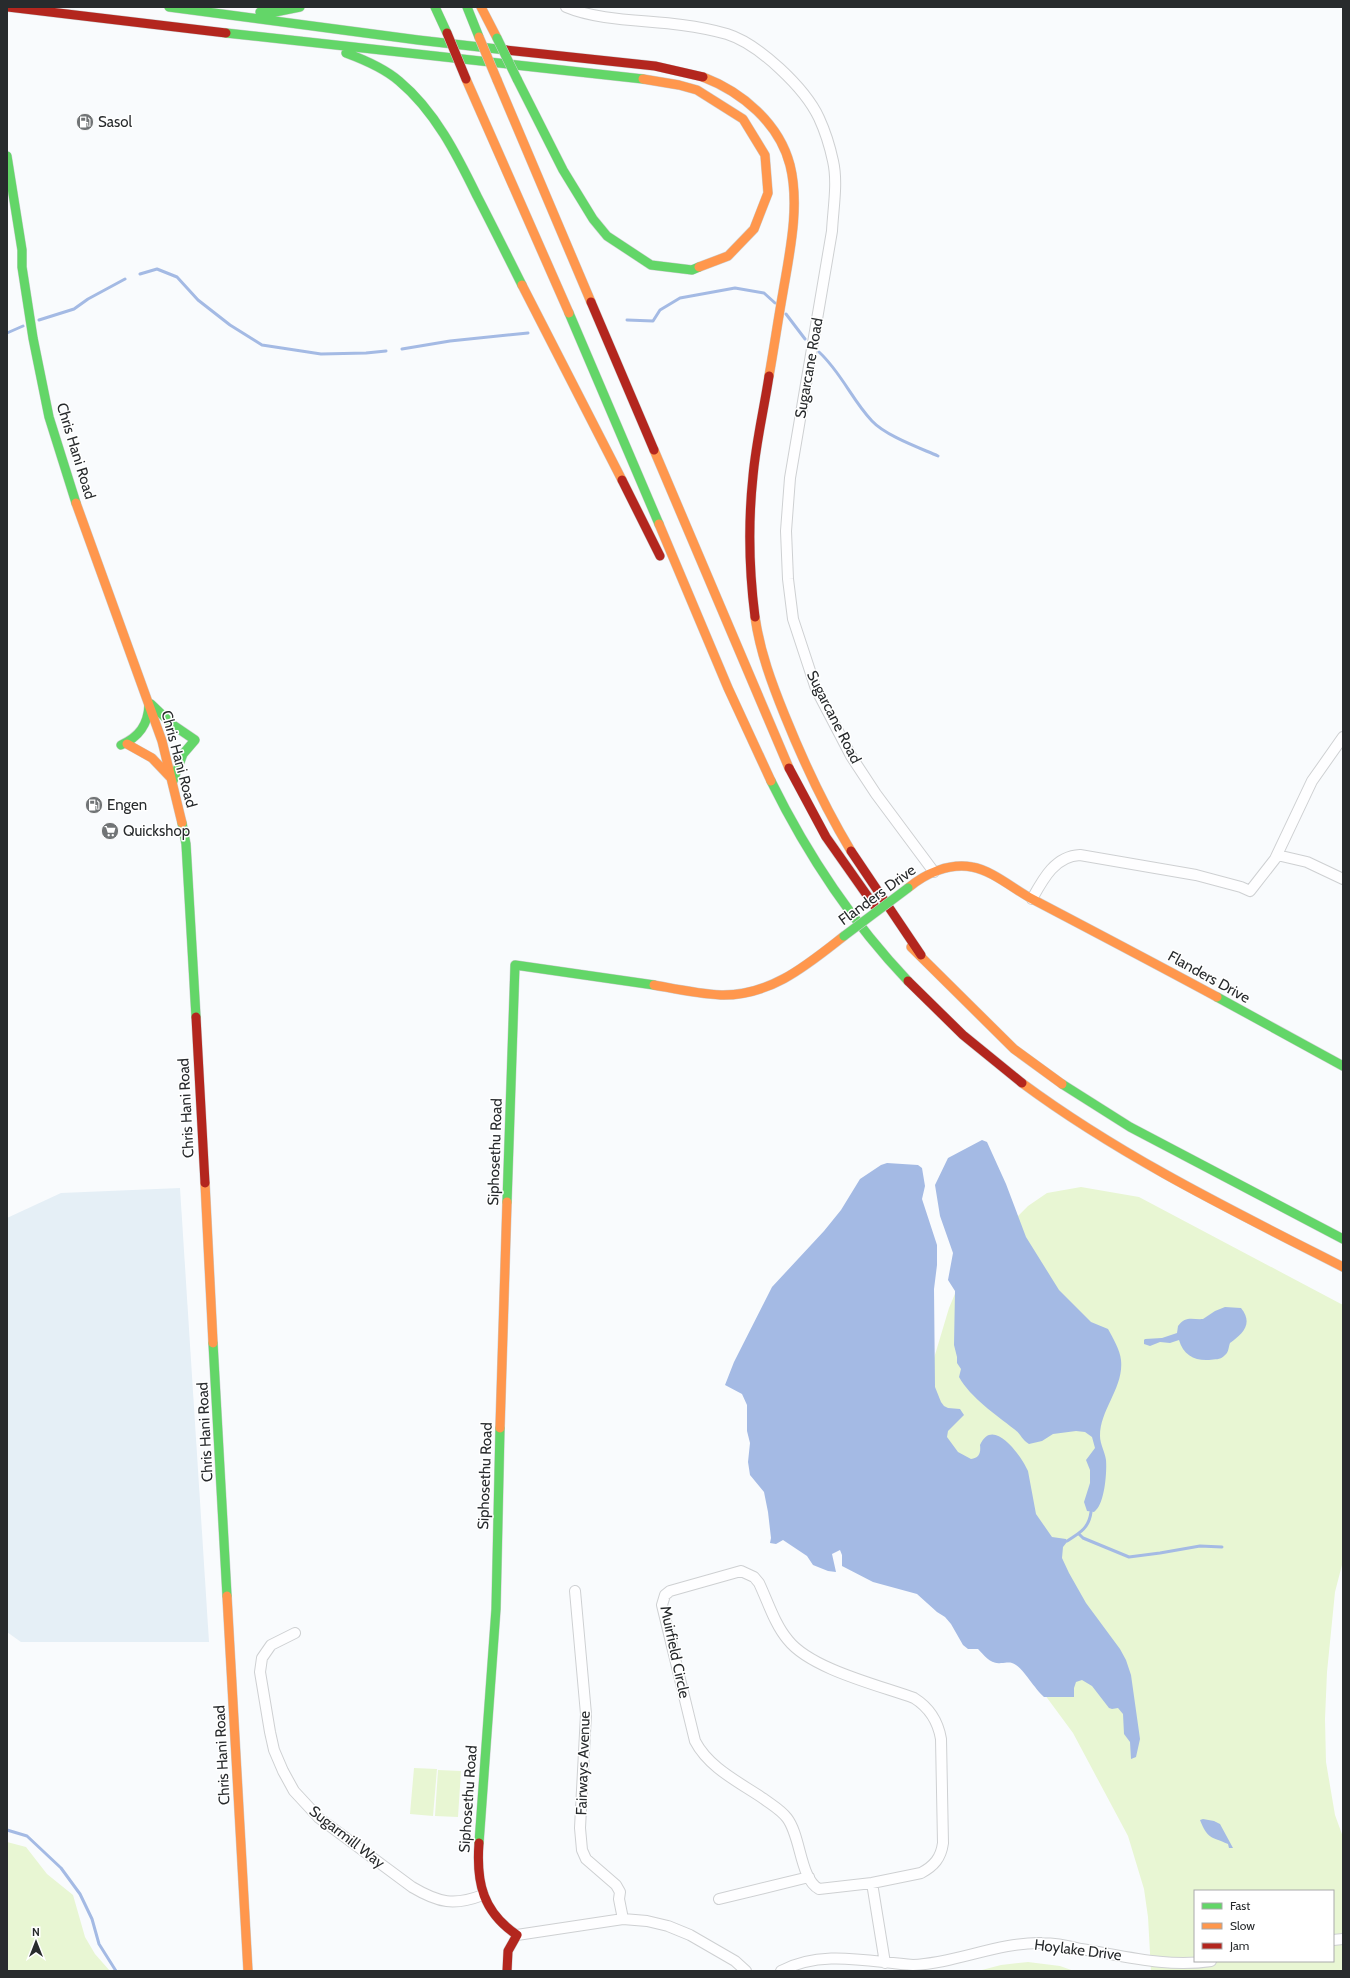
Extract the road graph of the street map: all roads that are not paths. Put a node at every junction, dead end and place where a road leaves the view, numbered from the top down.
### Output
1 (8, 7) edge
2 (166, 7) edge
3 (169, 7) edge
4 (300, 7) edge
5 (435, 7) edge
6 (467, 7) edge
7 (481, 7) edge
8 (566, 7) edge
9 (34, 10) junction
10 (7, 16) edge
11 (226, 33) junction
12 (7, 156) edge
13 (7, 207) edge
14 (22, 267) junction
15 (663, 561) dead end
16 (670, 575) dead end
17 (713, 655) junction
18 (148, 701) junction
19 (1343, 737) edge
20 (173, 781) junction
21 (1277, 855) junction
22 (934, 872) junction
23 (1343, 879) edge
24 (1032, 899) junction
25 (921, 954) junction
26 (515, 964) joint
27 (1343, 1066) edge
28 (1343, 1239) edge
29 (1343, 1267) edge
30 (575, 1591) dead end
31 (295, 1633) dead end
32 (808, 1877) junction
33 (872, 1883) junction
34 (483, 1895) junction
35 (719, 1899) dead end
36 (623, 1919) junction
37 (517, 1935) junction
38 (1198, 1962) edge
39 (885, 1963) junction
40 (803, 1966) edge
41 (248, 1971) edge
42 (507, 1971) edge
43 (746, 1971) edge
44 (781, 1971) edge

1 - 9 main road
2 - 3 main road
3 - 4 main road
3 - 25 main road
5 - 17 main road, bridge
6 - 25 main road, bridge
7 - 11 main road, bridge
8 - 22 street, Sugarcane Road
9 - 10 main road
9 - 11 main road
11 - 15 main road
12 - 14 main road, Chris Hani Road
13 - 14 main road, Chris Hani Road
14 - 18 main road, Chris Hani Road
16 - 17 main road
17 - 29 main road
18 - 20 main road, Chris Hani Road
18 - 20 main road
18 - 20 main road
19 - 21 street
20 - 41 main road, Chris Hani Road
21 - 23 street
21 - 24 street
22 - 24 main road, Flanders Drive
22 - 26 main road, Flanders Drive, bridge
24 - 27 main road, Flanders Drive
25 - 28 main road
26 - 34 main road, Siphosethu Road
30 - 36 street, Fairways Avenue
31 - 34 street, Sugarmill Way
32 - 33 street, Muirfield Circle
32 - 33 street, Muirfield Circle
32 - 35 street
33 - 39 street
34 - 37 main road, Siphosethu Road
36 - 37 street
36 - 43 street
37 - 42 main road
38 - 39 street, Hoylake Drive
39 - 40 street, Hoylake Drive
40 - 44 street, Hoylake Drive

